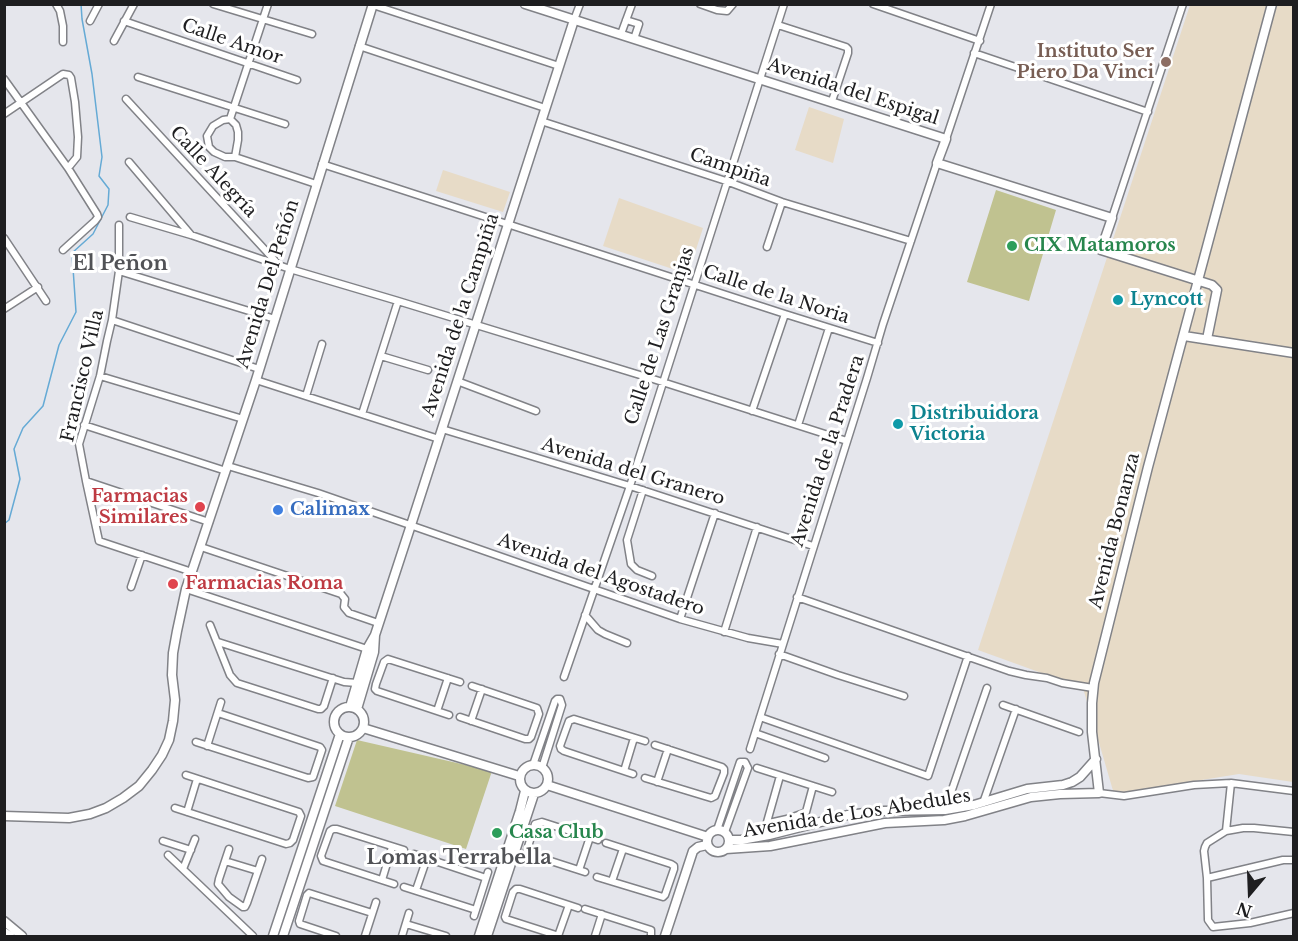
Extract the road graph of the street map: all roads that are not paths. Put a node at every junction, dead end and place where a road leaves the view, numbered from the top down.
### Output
1 (56, 4) edge
2 (99, 4) edge
3 (134, 4) edge
4 (213, 4) edge
5 (268, 4) edge
6 (525, 4) edge
7 (580, 4) edge
8 (632, 4) edge
9 (700, 4) edge
10 (733, 4) edge
11 (784, 4) edge
12 (873, 4) edge
13 (991, 4) edge
14 (1183, 4) edge
15 (1272, 4) edge
16 (373, 5) edge
17 (263, 20) junction
18 (574, 20) junction
19 (626, 20) junction
20 (90, 21) dead end
21 (124, 21) junction
22 (778, 25) junction
23 (312, 34) dead end
24 (621, 34) junction
25 (634, 39) junction
26 (980, 40) junction
27 (114, 41) dead end
28 (63, 42) dead end
29 (359, 46) junction
30 (974, 53) junction
31 (247, 63) junction
32 (559, 66) junction
33 (138, 77) dead end
34 (4, 79) edge
35 (761, 79) junction
36 (297, 80) dead end
37 (126, 99) dead end
38 (831, 101) junction
39 (21, 102) junction
40 (234, 107) junction
41 (545, 108) junction
42 (1148, 112) junction
43 (4, 114) edge
44 (230, 119) junction
45 (541, 121) junction
46 (285, 124) dead end
47 (946, 139) junction
48 (235, 157) junction
49 (129, 162) dead end
50 (937, 163) junction
51 (322, 164) junction
52 (68, 168) junction
53 (726, 182) junction
54 (316, 184) junction
55 (782, 202) junction
56 (130, 217) dead end
57 (1112, 218) junction
58 (508, 223) junction
59 (119, 225) dead end
60 (191, 235) junction
61 (4, 238) edge
62 (911, 241) junction
63 (767, 247) dead end
64 (63, 250) dead end
65 (278, 264) junction
66 (290, 269) junction
67 (119, 271) junction
68 (1198, 281) junction
69 (694, 285) junction
70 (38, 287) junction
71 (46, 301) dead end
72 (398, 301) junction
73 (4, 309) edge
74 (784, 314) junction
75 (275, 320) junction
76 (112, 321) junction
77 (475, 324) junction
78 (829, 328) junction
79 (1184, 336) junction
80 (1207, 339) junction
81 (878, 343) junction
82 (322, 344) dead end
83 (1293, 352) edge
84 (381, 356) junction
85 (259, 369) junction
86 (428, 370) dead end
87 (100, 376) junction
88 (256, 380) junction
89 (457, 381) junction
90 (663, 382) junction
91 (306, 396) junction
92 (536, 411) dead end
93 (752, 411) junction
94 (362, 414) junction
95 (243, 419) junction
96 (84, 425) junction
97 (798, 425) junction
98 (442, 429) junction
99 (439, 439) junction
100 (847, 441) junction
101 (227, 468) junction
102 (86, 481) junction
103 (630, 486) junction
104 (643, 490) junction
105 (715, 513) junction
106 (209, 522) junction
107 (411, 525) junction
108 (757, 527) junction
109 (813, 546) junction
110 (201, 547) junction
111 (142, 555) junction
112 (192, 572) junction
113 (652, 576) dead end
114 (131, 587) dead end
115 (595, 588) junction
116 (186, 589) junction
117 (797, 597) junction
118 (585, 615) junction
119 (680, 619) junction
120 (378, 623) junction
121 (210, 625) dead end
122 (724, 632) junction
123 (375, 635) junction
124 (218, 642) junction
125 (627, 643) dead end
126 (783, 644) junction
127 (367, 649) junction
128 (779, 654) junction
129 (968, 656) junction
130 (368, 660) junction
131 (564, 677) dead end
132 (333, 678) junction
133 (448, 678) junction
134 (367, 680) junction
135 (460, 682) dead end
136 (472, 686) dead end
137 (987, 688) dead end
138 (1093, 688) junction
139 (482, 689) junction
140 (904, 696) dead end
141 (221, 702) dead end
142 (1003, 705) dead end
143 (353, 708) junction
144 (1016, 709) junction
145 (437, 711) junction
146 (218, 713) junction
147 (450, 715) dead end
148 (460, 717) dead end
149 (760, 717) junction
150 (471, 721) junction
151 (536, 723) junction
152 (546, 727) junction
153 (363, 728) junction
154 (554, 729) junction
155 (565, 732) junction
156 (1079, 732) dead end
157 (755, 733) junction
158 (345, 735) junction
159 (634, 738) junction
160 (645, 741) dead end
161 (196, 742) dead end
162 (655, 745) dead end
163 (207, 746) junction
164 (668, 749) junction
165 (750, 749) dead end
166 (825, 758) dead end
167 (1096, 759) junction
168 (318, 764) junction
169 (538, 766) junction
170 (329, 767) junction
171 (757, 768) dead end
172 (624, 771) junction
173 (633, 774) dead end
174 (186, 775) dead end
175 (519, 776) junction
176 (780, 776) junction
177 (645, 778) dead end
178 (197, 779) junction
179 (657, 782) junction
180 (1231, 783) junction
181 (547, 784) junction
182 (720, 784) junction
183 (813, 786) junction
184 (731, 787) junction
185 (525, 790) junction
186 (1293, 791) edge
187 (832, 792) dead end
188 (1099, 793) junction
189 (534, 794) junction
190 (1010, 798) junction
191 (983, 803) junction
192 (322, 804) junction
193 (175, 808) dead end
194 (945, 810) junction
195 (187, 812) junction
196 (855, 814) junction
197 (845, 815) junction
198 (4, 816) edge
199 (787, 819) junction
200 (852, 828) junction
201 (296, 830) junction
202 (790, 830) junction
203 (1226, 831) junction
204 (1293, 832) edge
205 (521, 834) junction
206 (724, 834) junction
207 (312, 837) junction
208 (531, 837) junction
209 (590, 837) junction
210 (195, 838) dead end
211 (598, 840) dead end
212 (163, 841) dead end
213 (707, 841) junction
214 (606, 843) dead end
215 (325, 844) junction
216 (392, 847) junction
217 (229, 849) dead end
218 (624, 849) junction
219 (726, 849) junction
220 (191, 850) junction
221 (404, 850) dead end
222 (414, 854) dead end
223 (168, 855) dead end
224 (427, 858) junction
225 (262, 859) dead end
226 (1293, 860) edge
227 (225, 861) junction
228 (183, 869) junction
229 (258, 871) junction
230 (597, 877) dead end
231 (1207, 878) junction
232 (382, 880) junction
233 (612, 881) junction
234 (394, 884) dead end
235 (669, 884) junction
236 (404, 887) dead end
237 (681, 888) junction
238 (416, 891) junction
239 (481, 893) junction
240 (229, 897) junction
241 (496, 898) junction
242 (376, 902) dead end
243 (509, 903) junction
244 (220, 905) junction
245 (293, 905) junction
246 (569, 905) junction
247 (303, 908) junction
248 (372, 913) junction
249 (409, 913) dead end
250 (1293, 913) edge
251 (602, 914) junction
252 (4, 921) edge
253 (406, 924) junction
254 (4, 932) edge
255 (10, 936) edge
256 (22, 936) edge
257 (253, 936) edge
258 (273, 936) edge
259 (283, 936) edge
260 (336, 936) edge
261 (365, 936) edge
262 (402, 936) edge
263 (446, 936) edge
264 (479, 936) edge
265 (487, 936) edge
266 (559, 936) edge
267 (595, 936) edge
268 (651, 936) edge
269 (665, 936) edge

1 - 28 street
2 - 20 street
3 - 21 street
4 - 17 street
5 - 17 street
6 - 18 street, Avenida del Espigal
7 - 18 street, Avenida de la Campiña
8 - 19 street
9 - 10 street
11 - 22 street, Calle de Las Granjas
12 - 26 street
13 - 26 street
14 - 42 street
15 - 68 street, Avenida Bonanza
16 - 29 street, Avenida Del Peñón
16 - 32 street
17 - 23 street
17 - 31 street
18 - 24 street, Avenida del Espigal
18 - 32 street, Avenida de la Campiña
19 - 24 street
19 - 25 street
21 - 27 street
21 - 31 street, Calle Amor
22 - 35 street, Calle de Las Granjas
22 - 38 street
24 - 25 street, Avenida del Espigal
25 - 35 street, Avenida del Espigal
26 - 30 street
29 - 41 street
29 - 51 street, Avenida Del Peñón
30 - 42 street
30 - 47 street
31 - 36 street, Calle Amor
31 - 40 street
32 - 41 street, Avenida de la Campiña
33 - 40 street
34 - 39 street
35 - 38 street, Avenida del Espigal
35 - 53 street, Calle de Las Granjas
37 - 65 street, Calle Alegría
38 - 47 street, Avenida del Espigal
39 - 43 street
39 - 52 street
39 - 52 street
40 - 44 street
40 - 46 street
41 - 45 street, Avenida de la Campiña
42 - 57 street
44 - 48 street, Calle Alegría
44 - 48 street, Calle Alegría
45 - 53 street, Campiña
45 - 58 street, Avenida de la Campiña
47 - 50 street, Avenida del Espigal
48 - 54 street, Calle Alegría
49 - 60 street
50 - 57 street
50 - 62 street, Avenida de la Pradera
51 - 54 street, Avenida Del Peñón
51 - 58 street, Calle de la Noria
52 - 64 street
53 - 55 street, Campiña
53 - 69 street, Calle de Las Granjas
54 - 66 street, Avenida Del Peñón
55 - 62 street, Campiña
55 - 63 street
56 - 60 street
57 - 68 street
58 - 69 street, Calle de la Noria
58 - 77 street, Avenida de la Campiña
59 - 67 street, Francisco Villa
60 - 65 street
61 - 70 street
62 - 81 street, Avenida de la Pradera
65 - 66 street
66 - 72 street
66 - 75 street, Avenida Del Peñón
67 - 75 street
67 - 76 street, Francisco Villa
68 - 79 street, Avenida Bonanza
68 - 80 street
69 - 74 street, Calle de la Noria
69 - 90 street, Calle de Las Granjas
70 - 71 street
70 - 73 street
72 - 77 street
72 - 84 street
74 - 78 street, Calle de la Noria
74 - 93 street
75 - 85 street, Avenida Del Peñón
76 - 85 street
76 - 87 street, Francisco Villa
77 - 89 street, Avenida de la Campiña
77 - 90 street
78 - 81 street, Calle de la Noria
78 - 97 street
79 - 80 street
79 - 138 street, Avenida Bonanza
80 - 83 street
81 - 100 street, Avenida de la Pradera
82 - 91 street
84 - 86 street
84 - 94 street
85 - 88 street, Avenida Del Peñón
87 - 95 street
87 - 96 street, Francisco Villa
88 - 91 street
88 - 95 street, Avenida Del Peñón
89 - 92 street
89 - 98 street, Avenida de la Campiña
90 - 93 street
90 - 103 street, Calle de Las Granjas
91 - 94 street
93 - 97 street
94 - 99 street
95 - 101 street, Avenida Del Peñón
96 - 101 street
96 - 102 street, Francisco Villa
97 - 100 street
98 - 99 street, Avenida de la Campiña
98 - 103 street, Avenida del Granero
99 - 107 street, Avenida de la Campiña
100 - 109 street, Avenida de la Pradera
101 - 106 street, Avenida Del Peñón
101 - 107 street
102 - 106 street
102 - 111 street, Francisco Villa
103 - 104 street, Avenida del Granero
103 - 115 street, Calle de Las Granjas
104 - 105 street, Avenida del Granero
104 - 113 street
105 - 108 street, Avenida del Granero
105 - 119 street
106 - 110 street, Avenida Del Peñón
107 - 115 street, Avenida del Agostadero
107 - 120 street, Avenida de la Campiña
108 - 109 street, Avenida del Granero
108 - 122 street
109 - 117 street, Avenida de la Pradera
110 - 112 street, Avenida Del Peñón
110 - 120 street
111 - 112 street, Francisco Villa
111 - 114 street
112 - 116 street, Avenida Del Peñón
115 - 118 street, Calle de Las Granjas
115 - 119 street, Avenida del Agostadero
116 - 127 street
116 - 198 street, Avenida Del Peñón
117 - 126 street, Avenida de la Pradera
117 - 129 street
118 - 125 street
118 - 131 street, Calle de Las Granjas
119 - 122 street, Avenida del Agostadero
120 - 123 street, Avenida de la Campiña
121 - 124 street
122 - 126 street, Avenida del Agostadero
123 - 127 street, Avenida de la Campiña
123 - 130 street, Avenida de la Campiña
124 - 132 street
124 - 132 street
126 - 128 street, Avenida de la Pradera
127 - 130 street, Avenida de la Campiña
128 - 140 street
128 - 149 street, Avenida de la Pradera
129 - 138 street
129 - 149 street
130 - 134 street, Avenida de la Campiña
132 - 134 street
133 - 134 street
133 - 135 street
133 - 145 street
134 - 143 street, Avenida de la Campiña
134 - 143 street, Avenida de la Campiña
134 - 145 street
136 - 139 street
137 - 194 street
138 - 167 street, Avenida Bonanza
139 - 150 street
139 - 151 street
141 - 146 street
142 - 144 street
143 - 153 street
143 - 158 street
144 - 156 street
144 - 191 street
145 - 147 street
146 - 163 street
146 - 168 street
148 - 150 street
149 - 157 street, Avenida de la Pradera
150 - 151 street
151 - 152 street
152 - 154 street
152 - 169 street
153 - 158 street
153 - 175 street
154 - 155 street
154 - 169 street
155 - 159 street
155 - 172 street
157 - 165 street, Avenida de la Pradera
157 - 166 street
158 - 170 street
158 - 192 street
159 - 160 street
159 - 172 street
161 - 163 street
162 - 164 street
163 - 168 street
164 - 179 street
164 - 182 street
167 - 188 street, Avenida Bonanza
167 - 190 street, Avenida de Los Abedules
168 - 170 street
169 - 175 street
169 - 181 street
170 - 192 street
171 - 176 street
172 - 173 street
174 - 178 street
175 - 185 street
176 - 183 street
176 - 199 street
177 - 179 street
178 - 195 street
178 - 201 street
179 - 182 street
180 - 186 street
180 - 188 street
180 - 203 street
181 - 189 street
181 - 213 street
182 - 184 street
183 - 187 street
183 - 199 street
184 - 206 street
184 - 206 street
185 - 189 street
185 - 241 street
188 - 190 street, Avenida de Los Abedules
189 - 205 street
190 - 191 street, Avenida de Los Abedules
190 - 200 street, Avenida de Los Abedules
191 - 194 street, Avenida de Los Abedules
192 - 207 street
193 - 195 street
194 - 196 street, Avenida de Los Abedules
195 - 201 street
196 - 197 street, Avenida de Los Abedules
196 - 200 street
197 - 200 street
197 - 202 street, Avenida de Los Abedules
199 - 202 street
200 - 219 street, Avenida de Los Abedules
201 - 207 street
202 - 206 street, Avenida de Los Abedules
203 - 204 street
203 - 231 street
205 - 208 street
205 - 241 street
206 - 213 street
206 - 219 street
207 - 215 street
207 - 245 street
207 - 258 street
208 - 209 street
208 - 209 street
209 - 211 street
210 - 220 street
212 - 220 street
213 - 219 street
213 - 237 street
214 - 218 street
215 - 216 street
215 - 232 street
216 - 221 street
216 - 232 street
217 - 227 street
218 - 233 street
218 - 235 street
220 - 228 street
222 - 224 street
223 - 228 street
224 - 238 street
224 - 239 street
225 - 229 street
226 - 231 street
227 - 229 street
227 - 240 street
228 - 244 street
229 - 240 street
230 - 233 street
231 - 250 street
232 - 234 street
233 - 235 street
235 - 237 street
236 - 238 street
237 - 269 street
238 - 239 street
239 - 241 street
240 - 244 street
241 - 243 street
241 - 264 street
241 - 265 street
242 - 248 street
243 - 246 street
243 - 266 street
244 - 257 street
245 - 247 street
245 - 259 street
246 - 251 street
246 - 266 street
247 - 248 street
247 - 260 street
248 - 261 street
249 - 253 street
251 - 267 street
251 - 268 street
252 - 256 street
253 - 262 street
253 - 263 street
254 - 255 street

